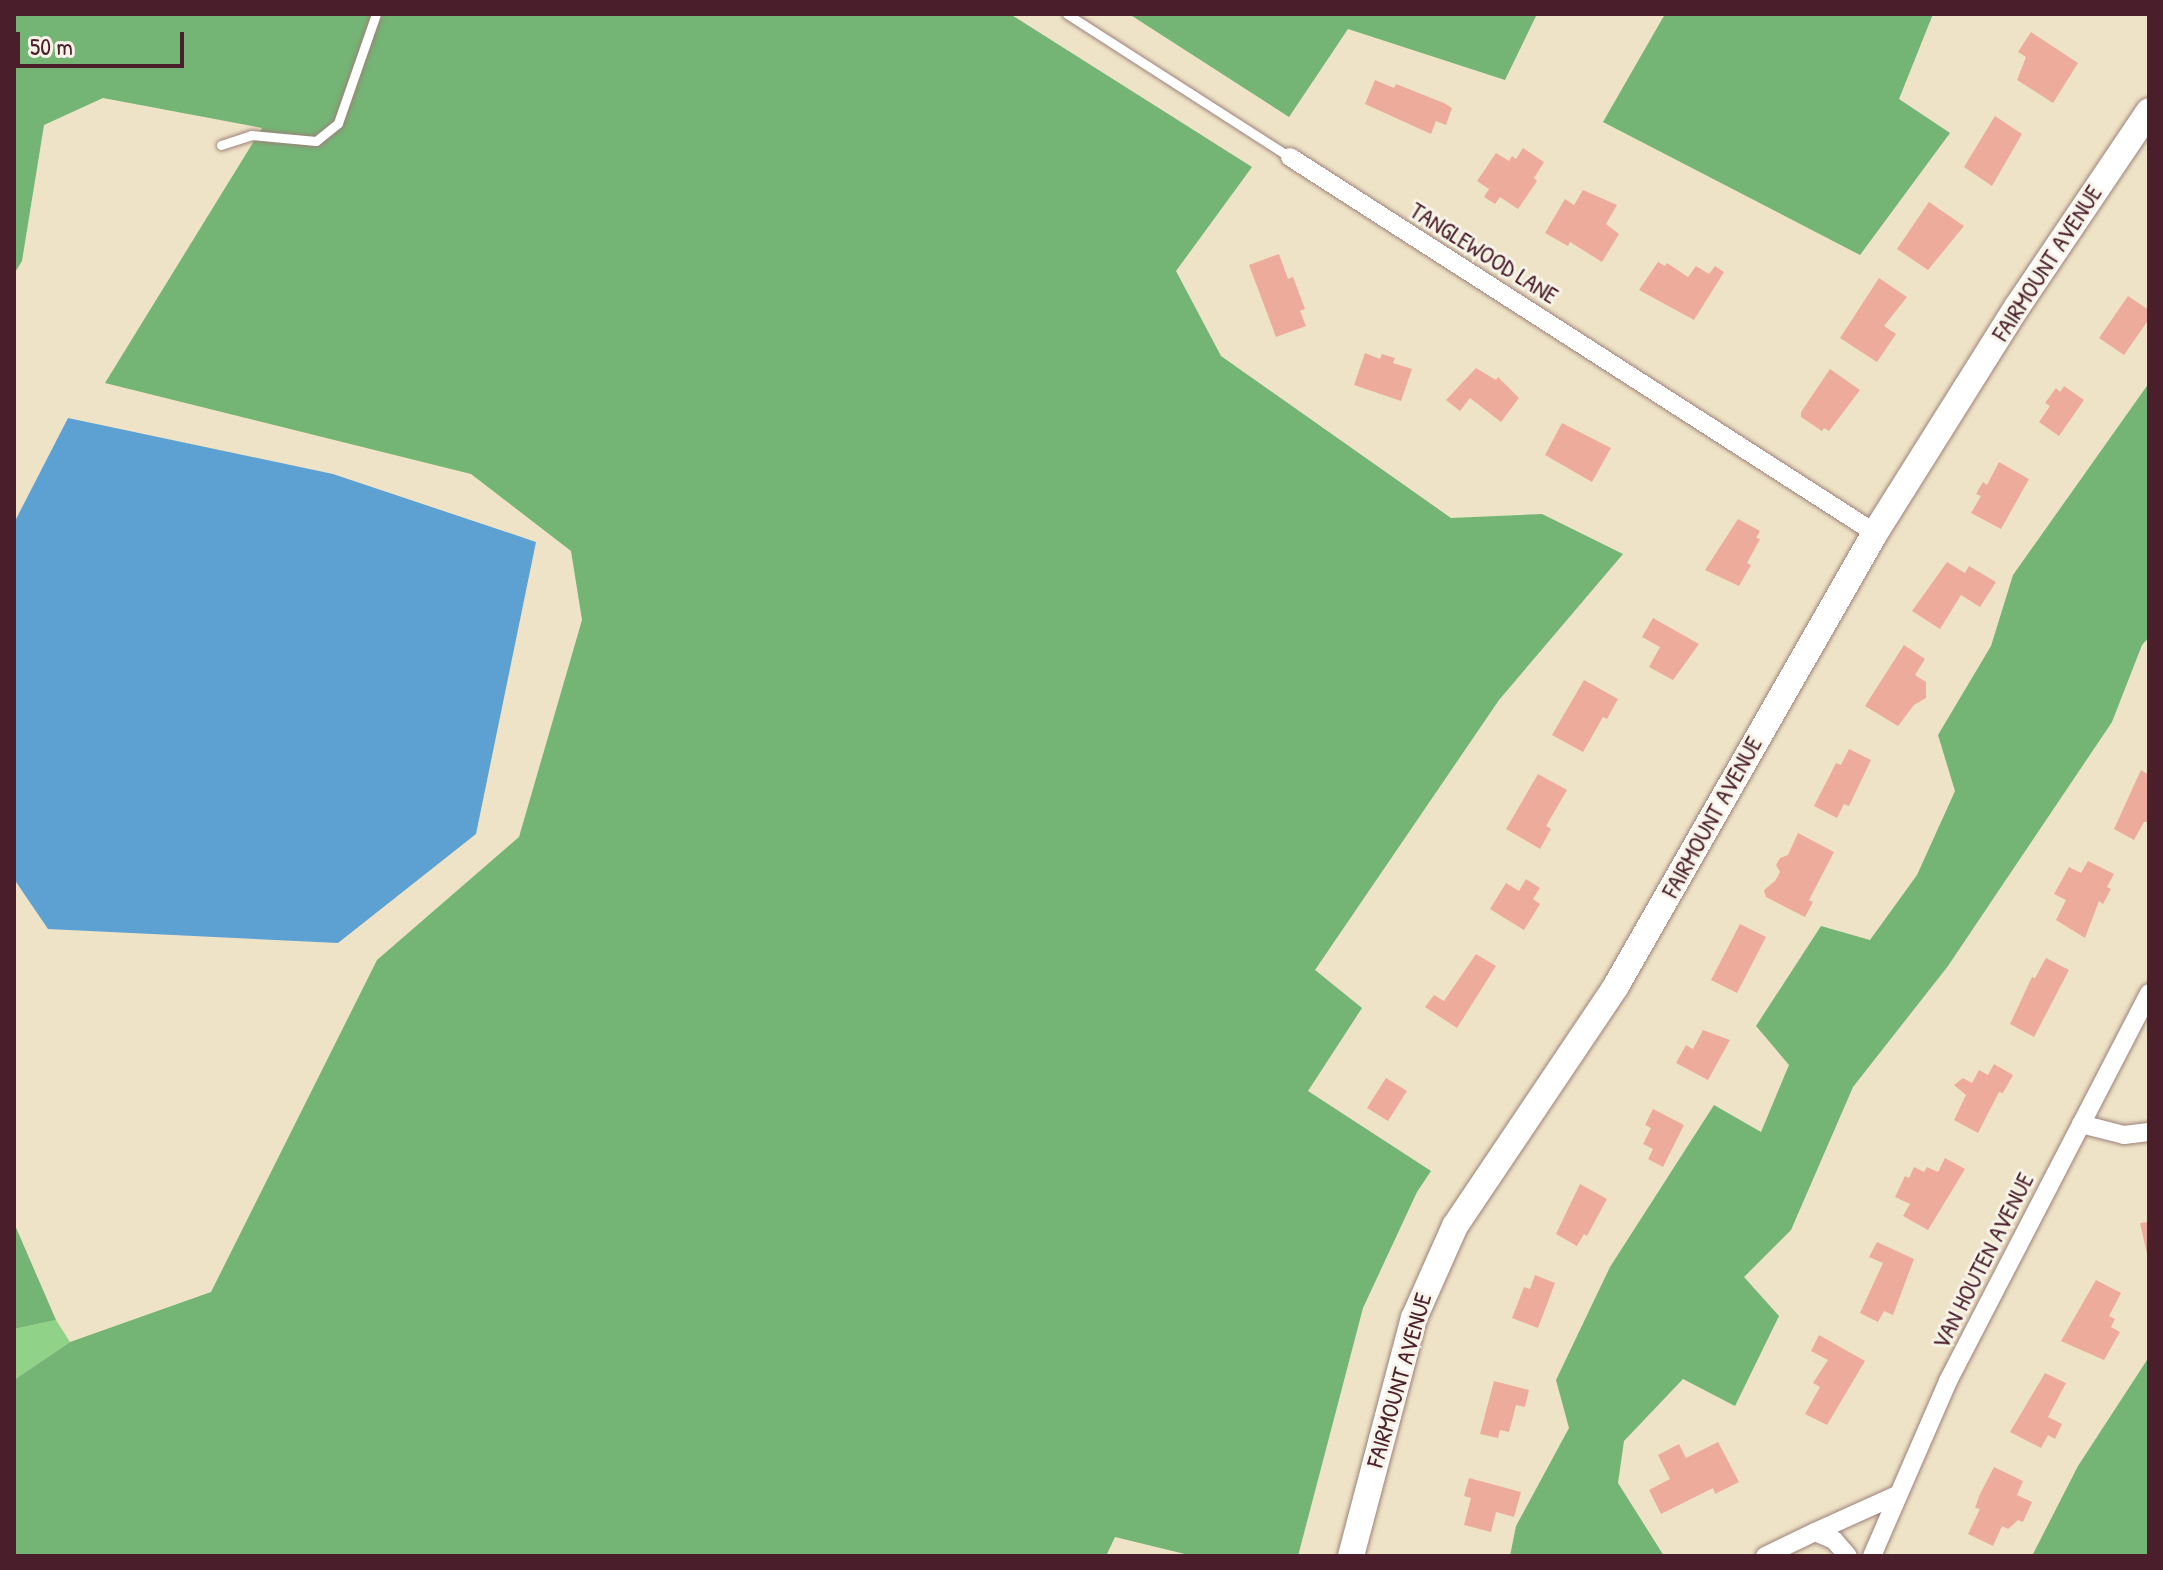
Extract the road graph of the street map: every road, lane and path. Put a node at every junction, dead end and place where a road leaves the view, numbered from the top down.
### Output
1 (376, 14) edge
2 (1067, 14) edge
3 (2149, 111) edge
4 (221, 145) dead end
5 (1290, 157) joint
6 (1875, 533) junction
7 (2149, 993) edge
8 (2081, 1124) junction
9 (2149, 1132) edge
10 (1897, 1495) junction
11 (1815, 1532) junction
12 (1351, 1556) edge
13 (1765, 1556) edge
14 (1848, 1556) edge
15 (1872, 1556) edge

1 - 4 lane
2 - 5 lane, TANGLEWOOD LANE
3 - 6 main road, FAIRMOUNT AVENUE
5 - 6 street, TANGLEWOOD LANE
6 - 12 main road, FAIRMOUNT AVENUE
7 - 8 street, VAN HOUTEN AVENUE
8 - 9 street
8 - 10 street, VAN HOUTEN AVENUE
10 - 11 street
10 - 15 street, VAN HOUTEN AVENUE
11 - 13 street
11 - 14 street

